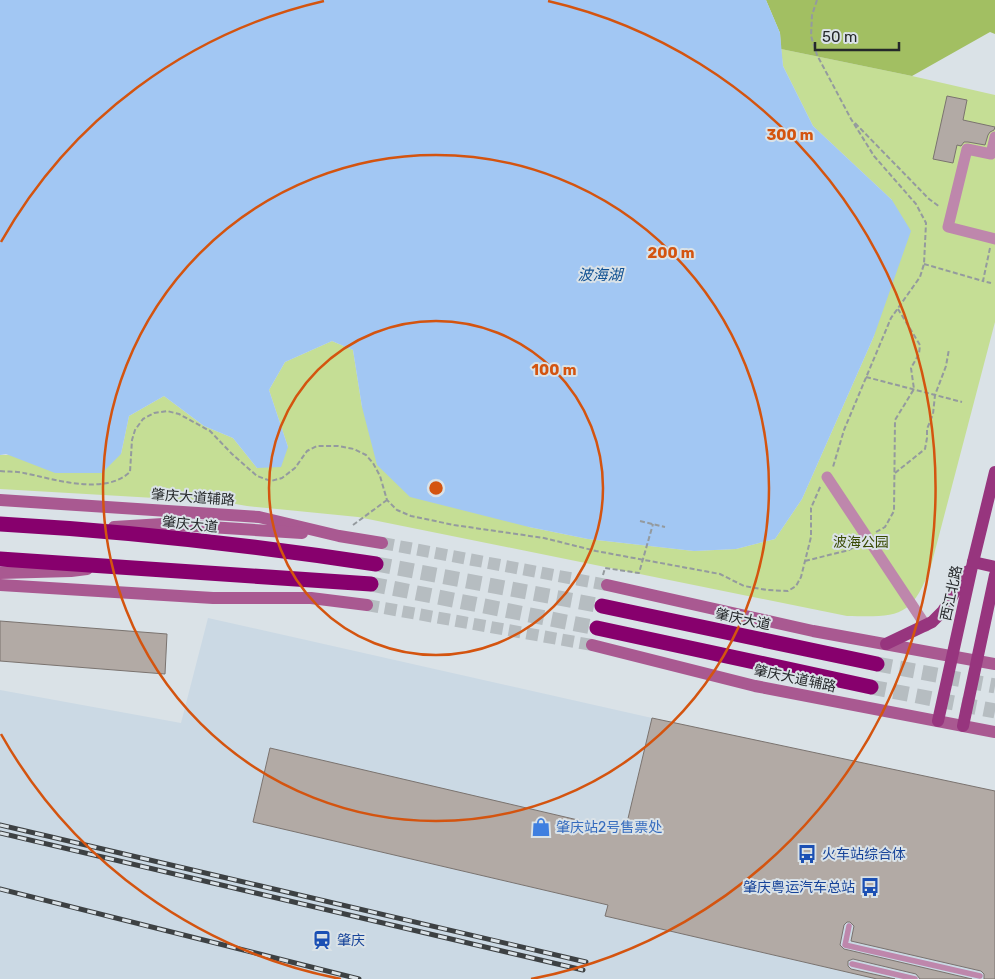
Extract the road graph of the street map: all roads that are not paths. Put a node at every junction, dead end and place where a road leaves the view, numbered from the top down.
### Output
1 (995, 137) edge
2 (994, 238) edge
3 (995, 472) edge
4 (827, 477) road end
5 (0, 500) edge
6 (0, 524) edge
7 (85, 529) junction
8 (339, 536) junction
9 (382, 543) tunnel mouth
10 (0, 559) edge
11 (973, 562) junction
12 (376, 564) tunnel mouth
13 (112, 566) junction
14 (995, 567) edge
15 (0, 573) edge
16 (995, 576) edge
17 (605, 581) tunnel mouth
18 (371, 584) tunnel mouth
19 (0, 585) edge
20 (367, 605) tunnel mouth
21 (602, 606) tunnel mouth
22 (926, 626) junction
23 (596, 628) tunnel mouth
24 (886, 644) junction
25 (592, 645) tunnel mouth
26 (952, 656) junction
27 (977, 661) junction
28 (877, 664) tunnel mouth
29 (995, 664) edge
30 (871, 687) tunnel mouth
31 (938, 722) junction
32 (963, 726) junction
33 (995, 732) edge
34 (849, 926) dead end
35 (852, 964) dead end
36 (980, 976) dead end
37 (915, 979) edge

1 - 2 street
3 - 11 main road, 西江北路
4 - 22 street
5 - 8 street, 肇庆大道辅路
6 - 7 highway, 肇庆大道
7 - 8 street
7 - 12 highway, 肇庆大道
8 - 9 street, 肇庆大道辅路
10 - 13 highway
11 - 14 main road
11 - 22 main road
11 - 26 main road, 西江北路
13 - 15 street
13 - 18 highway
16 - 27 main road
17 - 24 street
19 - 20 street
21 - 28 highway, 肇庆大道
22 - 24 main road
23 - 30 highway
24 - 26 street
25 - 31 street, 肇庆大道辅路
26 - 27 street
26 - 31 main road, 西江北路
27 - 29 street
27 - 32 main road
31 - 32 street, 肇庆大道辅路
32 - 33 street, 肇庆大道辅路
34 - 36 lane
35 - 37 lane

